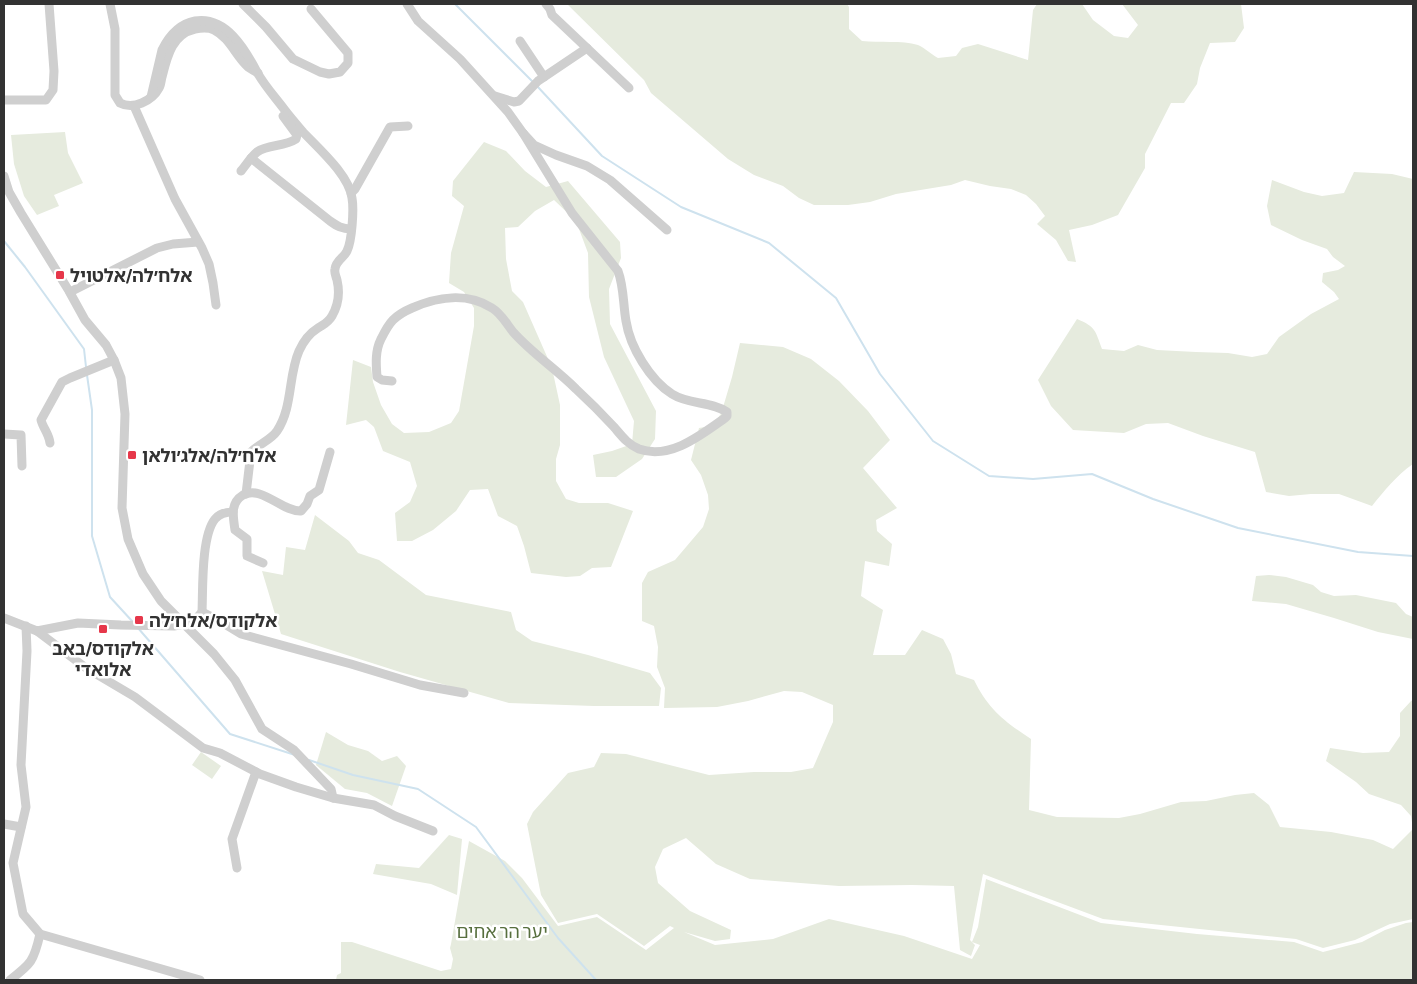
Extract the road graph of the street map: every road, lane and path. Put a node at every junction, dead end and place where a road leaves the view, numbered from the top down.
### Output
1 (49, 4) edge
2 (110, 4) edge
3 (243, 4) edge
4 (407, 4) edge
5 (546, 4) edge
6 (311, 9) dead end
7 (520, 41) dead end
8 (587, 48) junction
9 (544, 76) junction
10 (629, 88) dead end
11 (273, 94) junction
12 (493, 96) junction
13 (4, 100) edge
14 (134, 106) junction
15 (408, 126) dead end
16 (523, 133) junction
17 (251, 158) junction
18 (241, 171) dead end
19 (4, 176) edge
20 (351, 193) junction
21 (351, 229) junction
22 (668, 230) dead end
23 (198, 242) junction
24 (70, 292) junction
25 (216, 305) dead end
26 (114, 360) junction
27 (392, 381) dead end
28 (4, 434) edge
29 (50, 443) dead end
30 (330, 452) dead end
31 (22, 466) dead end
32 (246, 494) junction
33 (233, 512) junction
34 (263, 563) dead end
35 (202, 612) junction
36 (4, 618) edge
37 (184, 624) junction
38 (26, 626) junction
39 (37, 631) junction
40 (464, 692) dead end
41 (256, 772) junction
42 (333, 798) junction
43 (4, 824) edge
44 (21, 827) junction
45 (433, 832) dead end
46 (4, 866) edge
47 (14, 866) junction
48 (237, 868) dead end
49 (40, 934) junction
50 (10, 980) edge
51 (200, 980) edge

1 - 13 street
2 - 14 street
3 - 6 street
4 - 12 street
5 - 8 street
7 - 9 street
8 - 9 street
8 - 10 street
9 - 12 street
11 - 14 street
11 - 17 street
11 - 20 street
12 - 16 street
14 - 23 street
15 - 20 street
16 - 22 street
16 - 27 street
17 - 18 street
17 - 21 street
19 - 24 street
20 - 21 street
21 - 32 street
23 - 24 street
23 - 25 street
24 - 26 street
26 - 29 street
26 - 37 street
28 - 31 street
30 - 32 street
32 - 33 street
33 - 34 street
33 - 35 street
35 - 37 street
35 - 40 street
36 - 38 street
37 - 39 street
37 - 42 street
38 - 39 street
38 - 44 street
39 - 41 street
41 - 42 street
41 - 48 street
42 - 45 street
43 - 44 street
44 - 47 street
46 - 47 street
47 - 49 street
49 - 50 street
49 - 51 street

